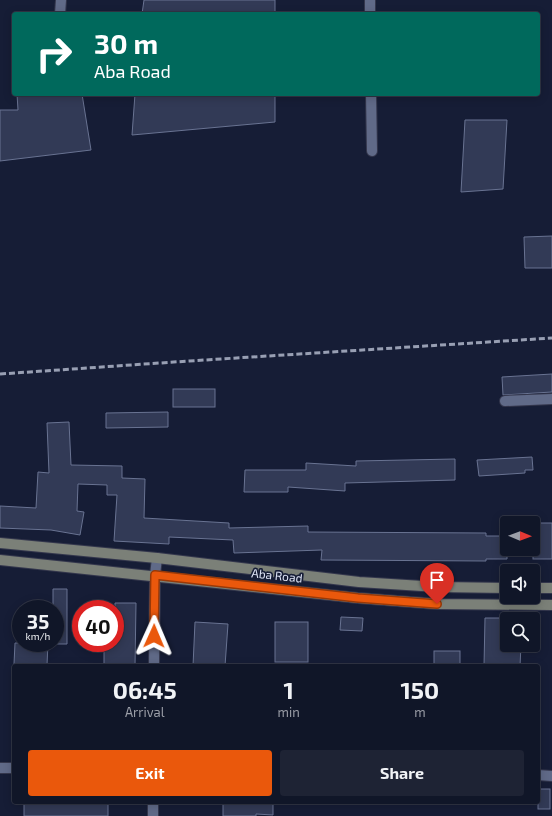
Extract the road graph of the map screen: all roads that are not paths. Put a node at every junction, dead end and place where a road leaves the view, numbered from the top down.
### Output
1 (61, 0) edge
2 (370, 0) edge
3 (60, 12) edge
4 (370, 12) edge
5 (371, 96) edge
6 (372, 151) dead end
7 (552, 399) edge
8 (505, 401) dead end
9 (0, 543) edge
10 (157, 558) junction
11 (0, 560) edge
12 (155, 575) junction
13 (500, 588) edge
14 (540, 588) edge
15 (552, 588) edge
16 (552, 605) edge
17 (154, 664) edge
18 (0, 768) edge
19 (12, 768) edge
20 (540, 775) edge
21 (552, 776) edge
22 (153, 804) edge
23 (153, 816) edge

1 - 3 street
2 - 4 street
5 - 6 street
7 - 8 street
9 - 10 main road, Aba Road
10 - 12 street
10 - 13 main road, Aba Road
11 - 12 main road, Aba Road
12 - 16 main road, Aba Road
12 - 17 street
14 - 15 main road
18 - 19 street
20 - 21 street
22 - 23 street

